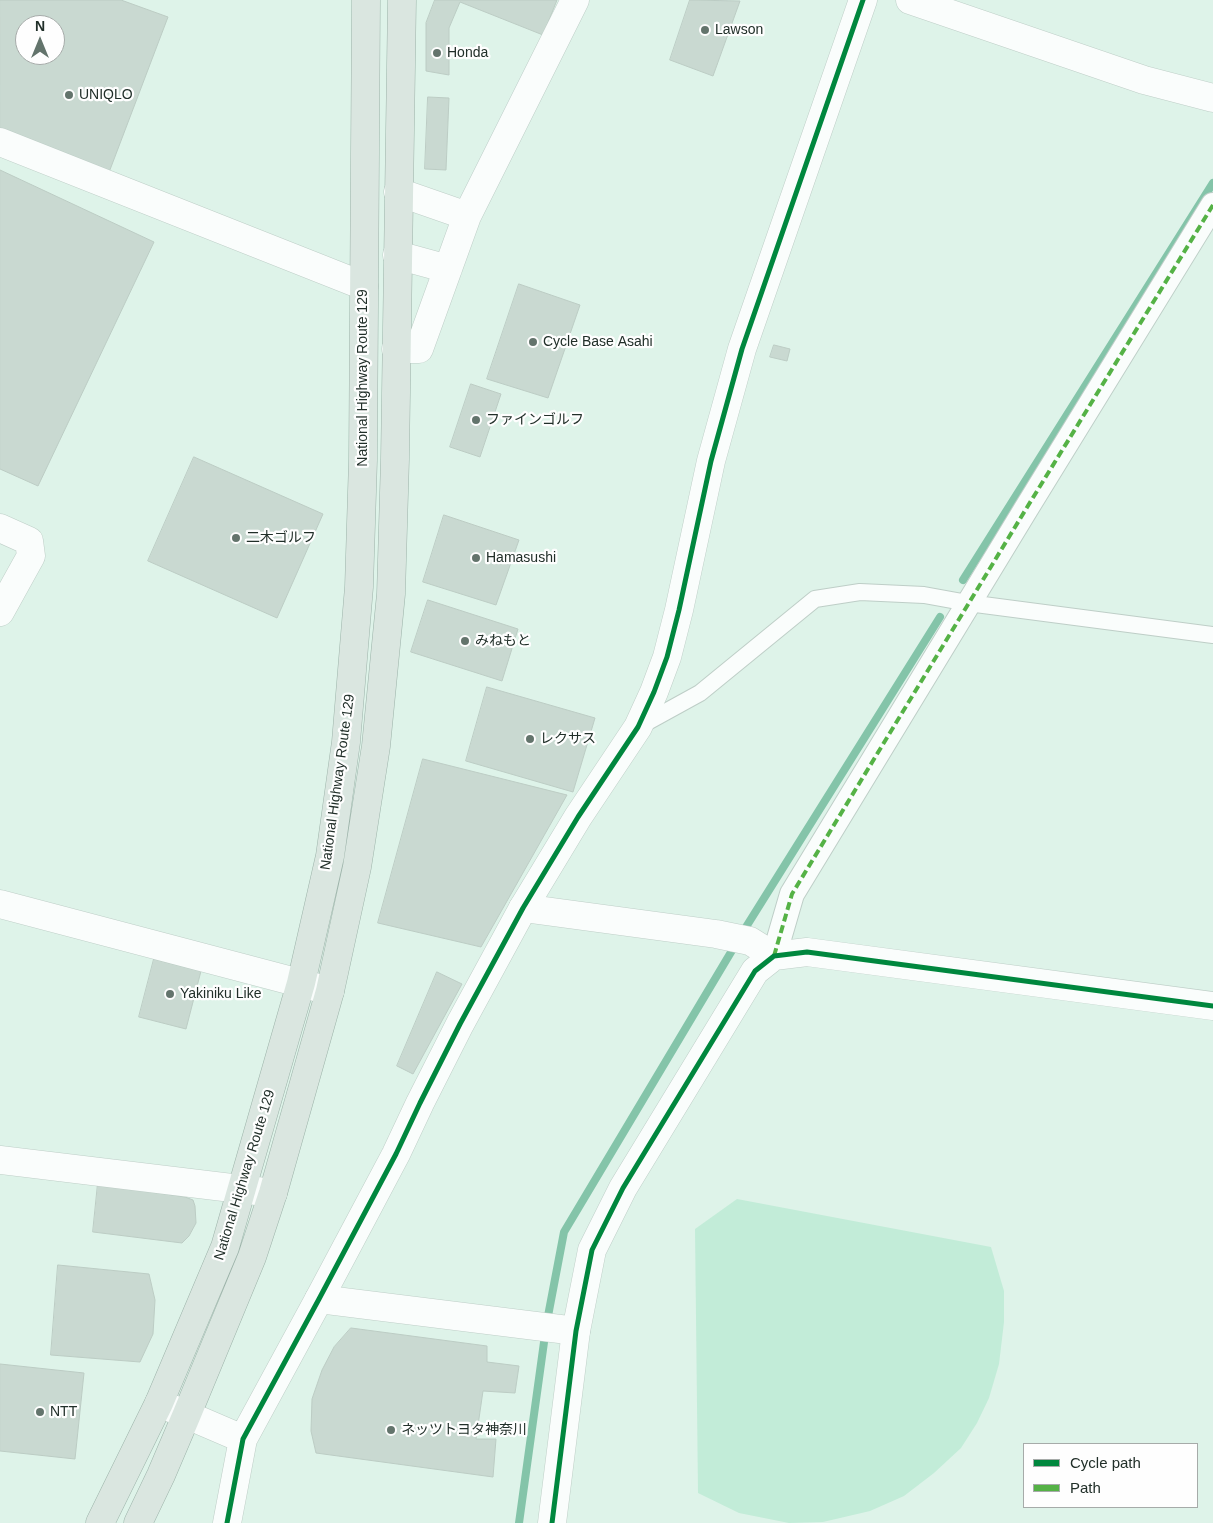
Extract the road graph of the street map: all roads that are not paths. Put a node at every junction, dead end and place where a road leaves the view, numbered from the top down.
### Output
1 (366, 0) edge
2 (402, 0) edge
3 (575, 0) edge
4 (863, 0) edge
5 (910, 0) edge
6 (1213, 98) edge
7 (0, 142) edge
8 (398, 192) junction
9 (1213, 206) edge
10 (467, 216) junction
11 (397, 255) junction
12 (448, 269) junction
13 (364, 286) junction
14 (396, 349) junction
15 (0, 528) edge
16 (968, 603) junction
17 (0, 612) edge
18 (1213, 635) edge
19 (638, 727) junction
20 (0, 904) edge
21 (523, 908) junction
22 (774, 956) junction
23 (301, 983) junction
24 (330, 991) junction
25 (1213, 1006) edge
26 (0, 1160) edge
27 (242, 1189) junction
28 (273, 1193) junction
29 (319, 1299) junction
30 (576, 1331) junction
31 (159, 1403) junction
32 (187, 1414) junction
33 (243, 1439) junction
34 (100, 1523) edge
35 (138, 1523) edge
36 (227, 1523) edge
37 (552, 1523) edge

1 - 13 highway, National Highway Route 129
2 - 8 highway
3 - 10 street
4 - 19 street
5 - 6 street
7 - 13 street
8 - 10 street
8 - 11 highway
9 - 16 street
10 - 12 street
11 - 12 street
11 - 14 highway
12 - 14 street
13 - 23 highway, National Highway Route 129
14 - 24 highway
15 - 17 street
16 - 18 lane
16 - 19 lane
16 - 22 street
19 - 21 street
20 - 23 street
21 - 22 street
21 - 29 street
22 - 25 street
22 - 30 street
23 - 24 street
23 - 27 highway, National Highway Route 129
24 - 28 highway
26 - 27 street
27 - 28 street
27 - 31 highway, National Highway Route 129
28 - 32 highway
29 - 30 street
29 - 33 street
30 - 37 street
31 - 32 street
31 - 34 highway, National Highway Route 129
32 - 33 street
32 - 35 highway
33 - 36 street

